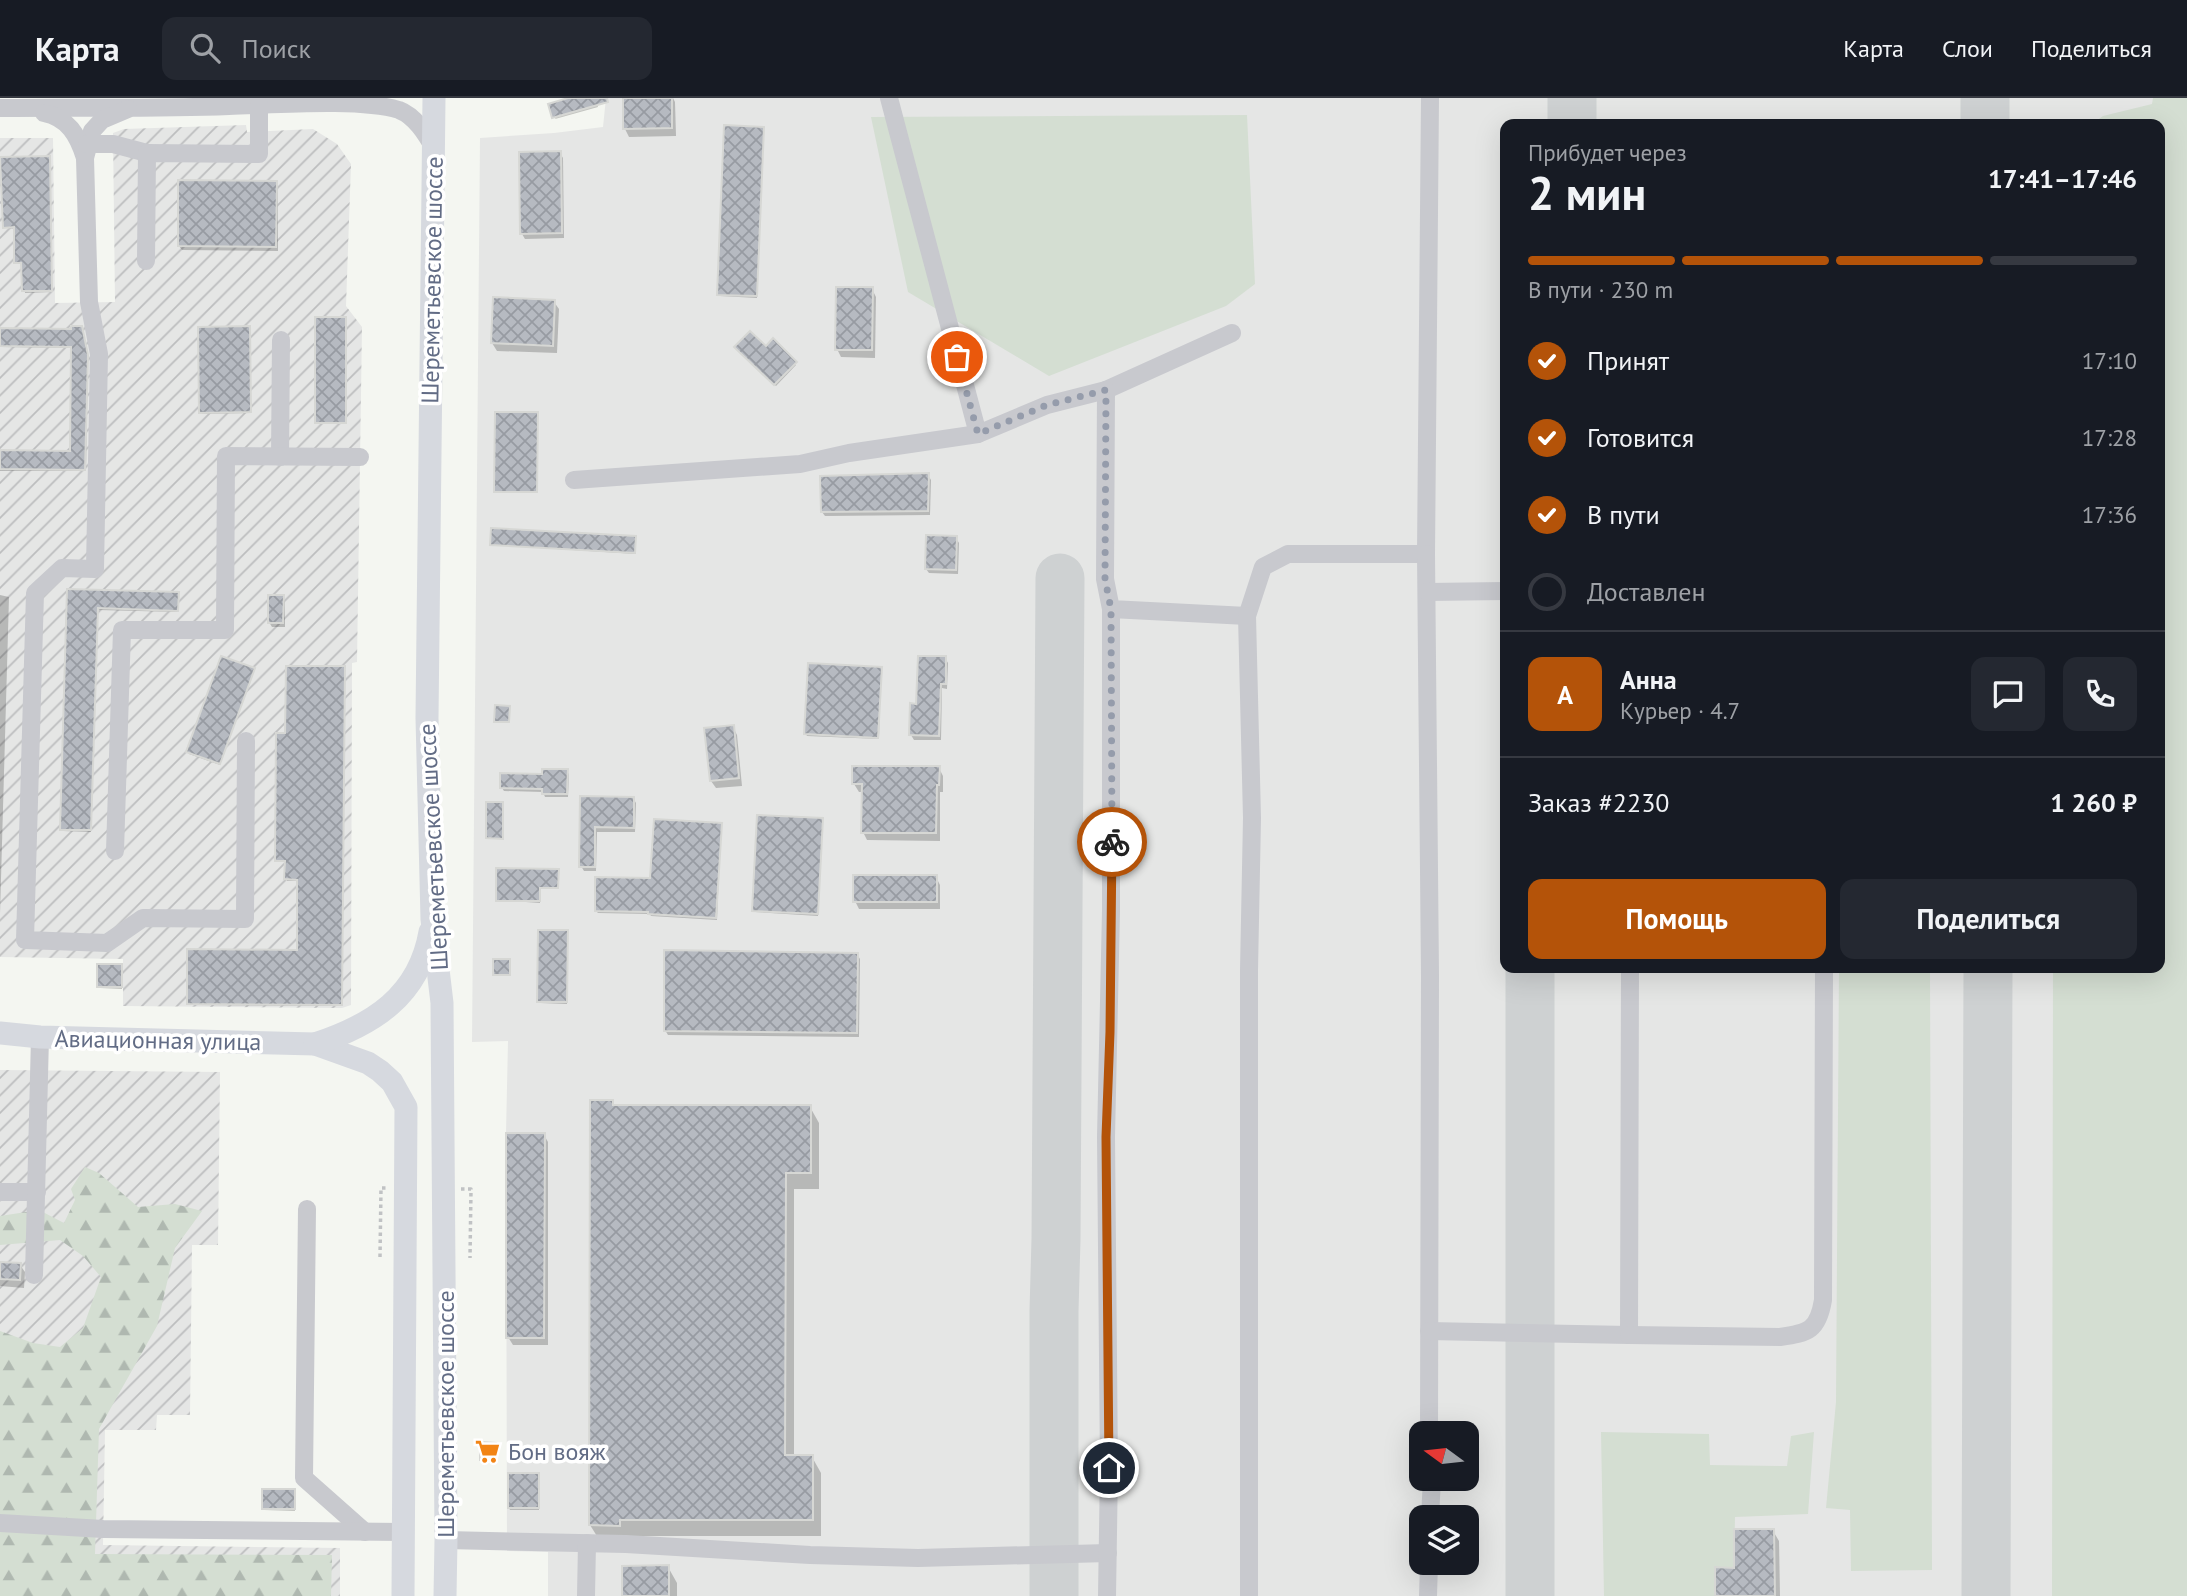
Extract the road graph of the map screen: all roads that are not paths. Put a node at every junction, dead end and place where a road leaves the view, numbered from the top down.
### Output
1 (889, 98) edge
2 (1430, 98) edge
3 (434, 100) edge
4 (84, 103) edge
5 (259, 105) junction
6 (0, 108) edge
7 (24, 108) junction
8 (128, 109) junction
9 (434, 148) junction
10 (86, 151) junction
11 (147, 153) junction
12 (146, 261) dead end
13 (1232, 333) dead end
14 (281, 340) dead end
15 (1106, 390) junction
16 (978, 434) junction
17 (280, 457) junction
18 (360, 457) dead end
19 (574, 480) dead end
20 (1426, 554) junction
21 (1500, 591) edge
22 (1427, 592) junction
23 (1111, 609) junction
24 (1247, 615) junction
25 (246, 741) dead end
26 (115, 851) dead end
27 (432, 919) junction
28 (1630, 973) edge
29 (1824, 973) edge
30 (0, 1033) edge
31 (40, 1037) junction
32 (315, 1044) junction
33 (407, 1107) joint
34 (0, 1192) edge
35 (37, 1192) junction
36 (307, 1209) dead end
37 (34, 1275) dead end
38 (1429, 1331) junction
39 (1629, 1335) junction
40 (1429, 1421) edge
41 (0, 1523) edge
42 (365, 1532) junction
43 (403, 1532) junction
44 (446, 1540) junction
45 (587, 1543) junction
46 (1108, 1553) junction
47 (1429, 1575) edge
48 (403, 1596) edge
49 (444, 1596) edge
50 (586, 1596) edge
51 (1107, 1596) edge
52 (1249, 1596) edge
53 (1428, 1596) edge

1 - 16 street
2 - 20 street
3 - 9 main road, Шереметьевское шоссе
4 - 7 street
4 - 8 street
5 - 8 street
5 - 9 street
5 - 11 street
6 - 7 street
7 - 10 street
8 - 10 street
9 - 27 main road, Шереметьевское шоссе
10 - 11 street
10 - 25 street
11 - 12 street
13 - 15 street
14 - 17 street
15 - 16 street
15 - 23 street
16 - 19 street
17 - 18 street
17 - 26 street
20 - 22 street
20 - 24 street
21 - 22 street
22 - 38 street
23 - 24 street
23 - 46 street
24 - 52 street
27 - 32 main road, Авиационная улица
27 - 44 main road, Шереметьевское шоссе
28 - 39 street
29 - 39 street
30 - 31 main road, Авиационная улица
31 - 32 main road, Авиационная улица
31 - 35 street
32 - 33 main road, Авиационная улица
33 - 43 main road, Шереметьевское шоссе
34 - 35 street
35 - 37 street
36 - 42 street
38 - 39 street
38 - 40 street
41 - 42 street
42 - 43 street
43 - 48 main road, Шереметьевское шоссе
44 - 45 street
44 - 49 main road, Шереметьевское шоссе
45 - 46 street
45 - 50 street
46 - 51 street
47 - 53 street

